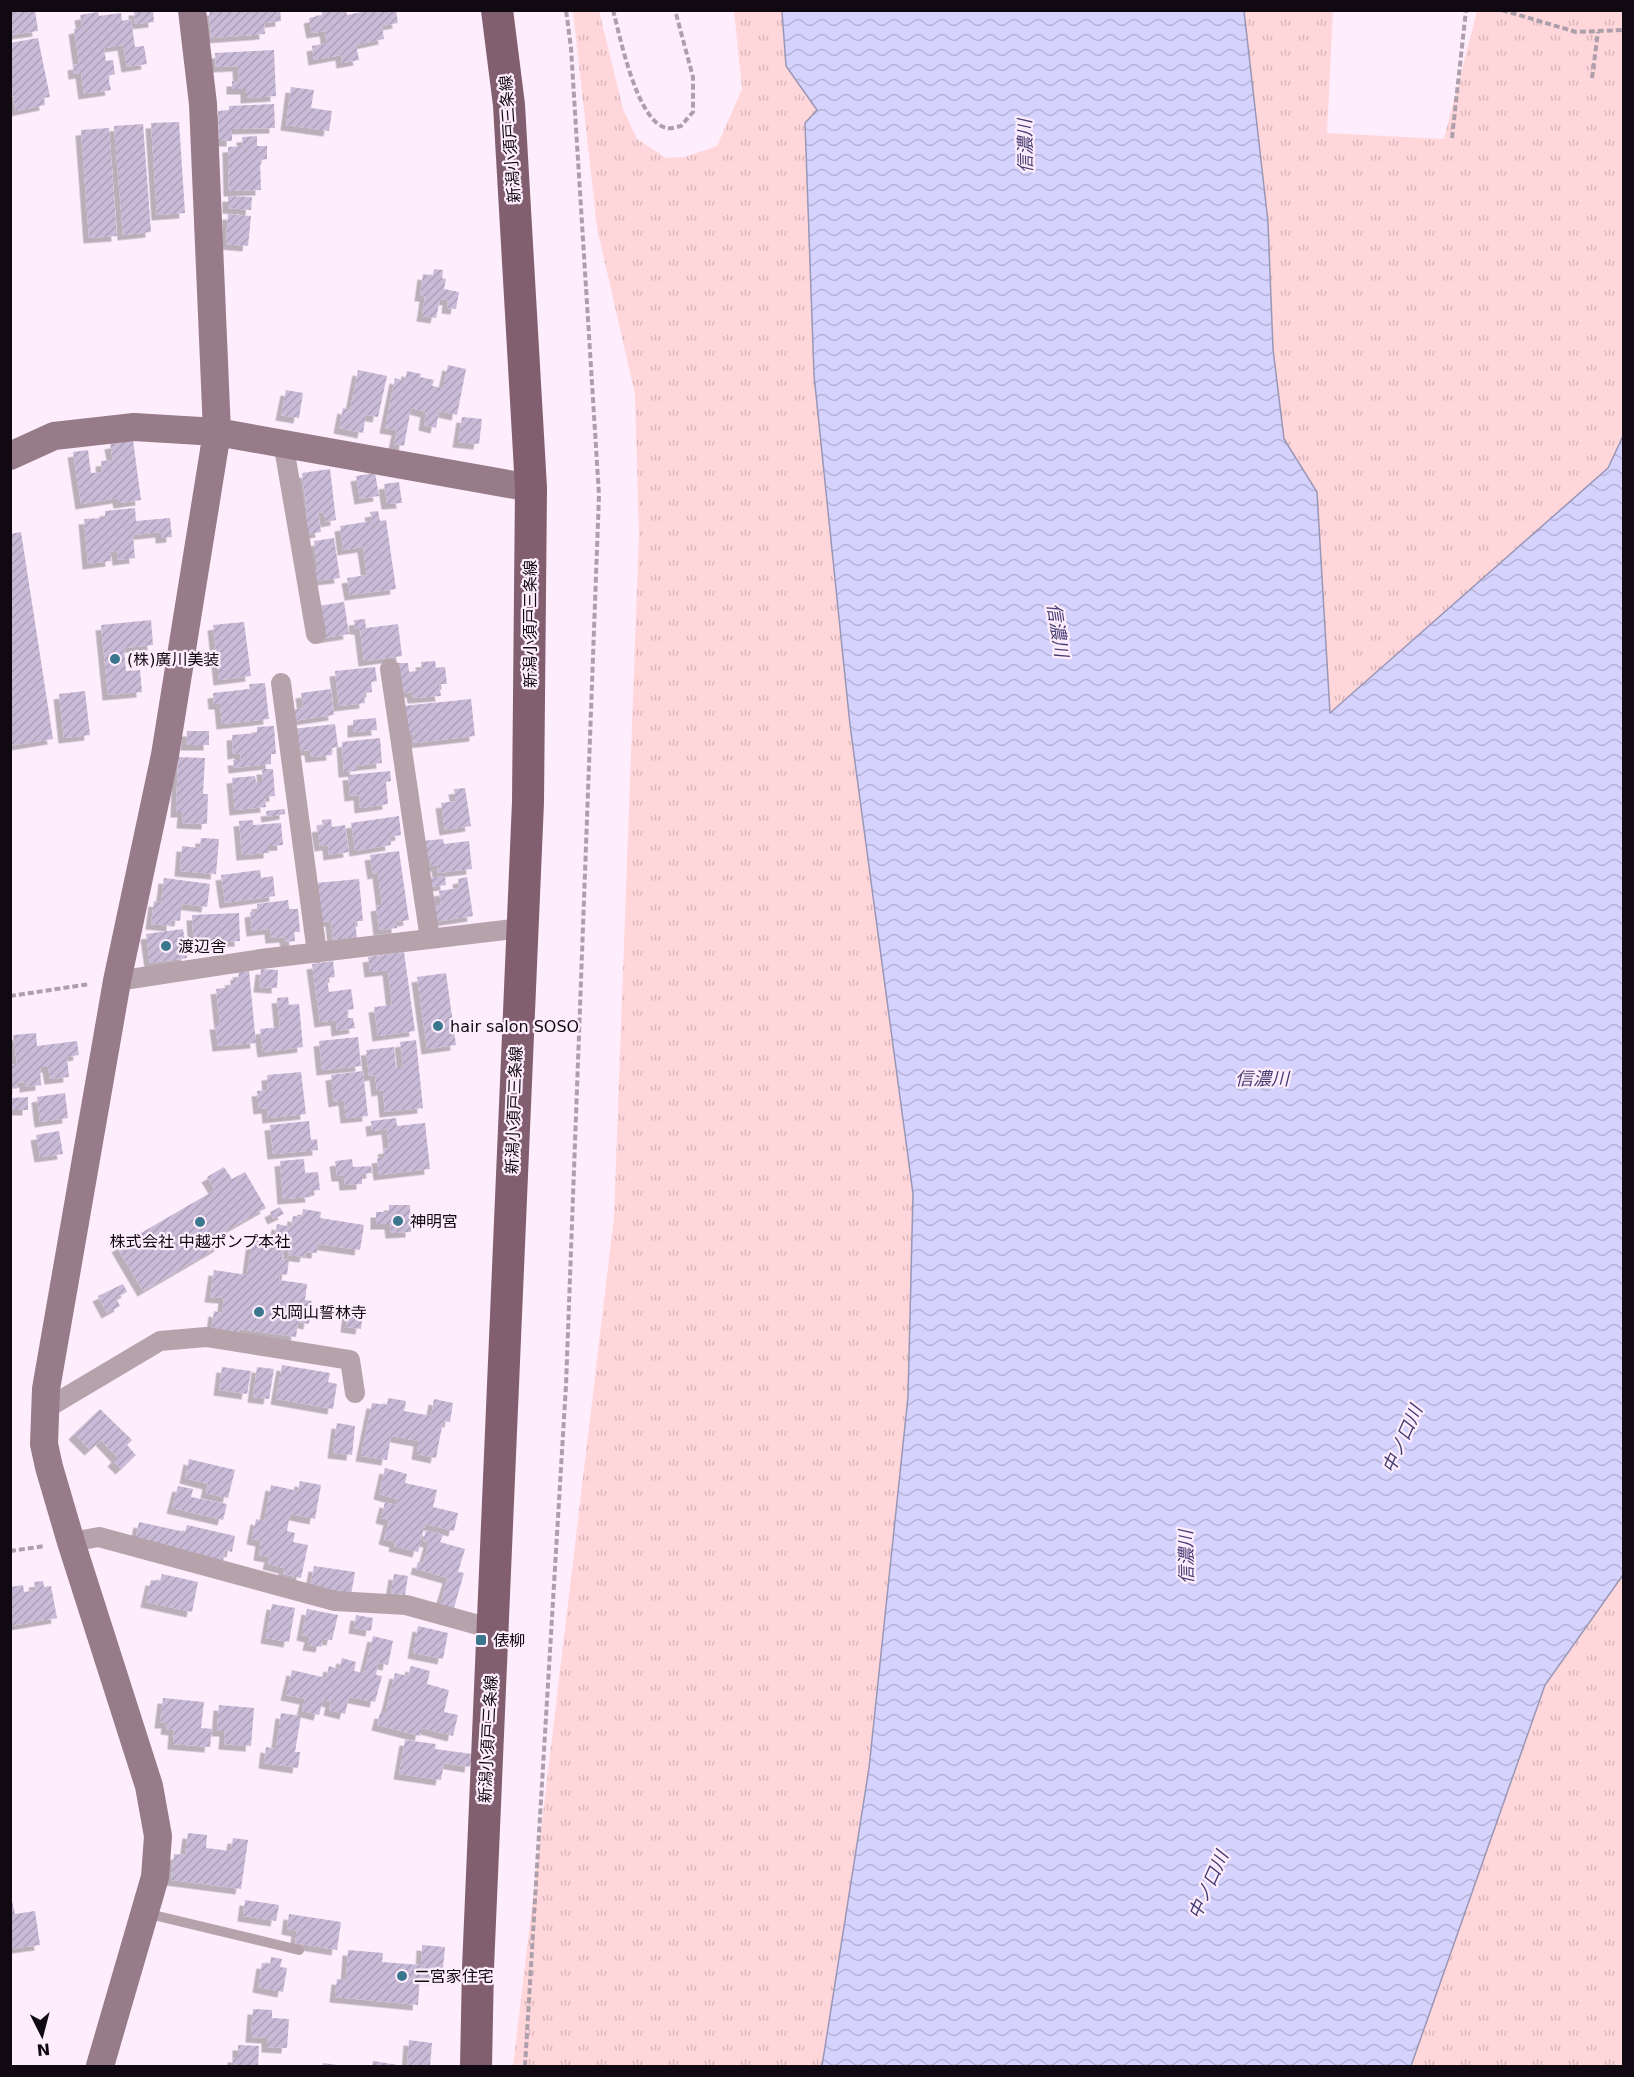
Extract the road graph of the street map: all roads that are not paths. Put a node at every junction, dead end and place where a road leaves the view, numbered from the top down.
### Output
1 (192, 10) edge
2 (497, 10) edge
3 (217, 432) junction
4 (284, 442) junction
5 (10, 456) edge
6 (531, 488) junction
7 (316, 634) dead end
8 (390, 669) dead end
9 (281, 683) dead end
10 (522, 928) junction
11 (430, 939) junction
12 (317, 953) junction
13 (117, 981) junction
14 (356, 1393) dead end
15 (44, 1410) junction
16 (71, 1542) junction
17 (493, 1629) junction
18 (144, 1912) junction
19 (299, 1950) dead end
20 (100, 2067) edge
21 (476, 2067) edge

1 - 3 street
2 - 6 main road, 新潟小須戸三条線
3 - 4 street
3 - 5 street
3 - 13 street
4 - 6 street
4 - 7 street
6 - 10 main road, 新潟小須戸三条線
8 - 11 street
9 - 12 street
10 - 11 street
10 - 17 main road, 新潟小須戸三条線
11 - 12 street
12 - 13 street
13 - 15 street
14 - 15 street
15 - 16 street
16 - 17 street
16 - 18 street
17 - 21 main road, 新潟小須戸三条線
18 - 19 lane
18 - 20 street

